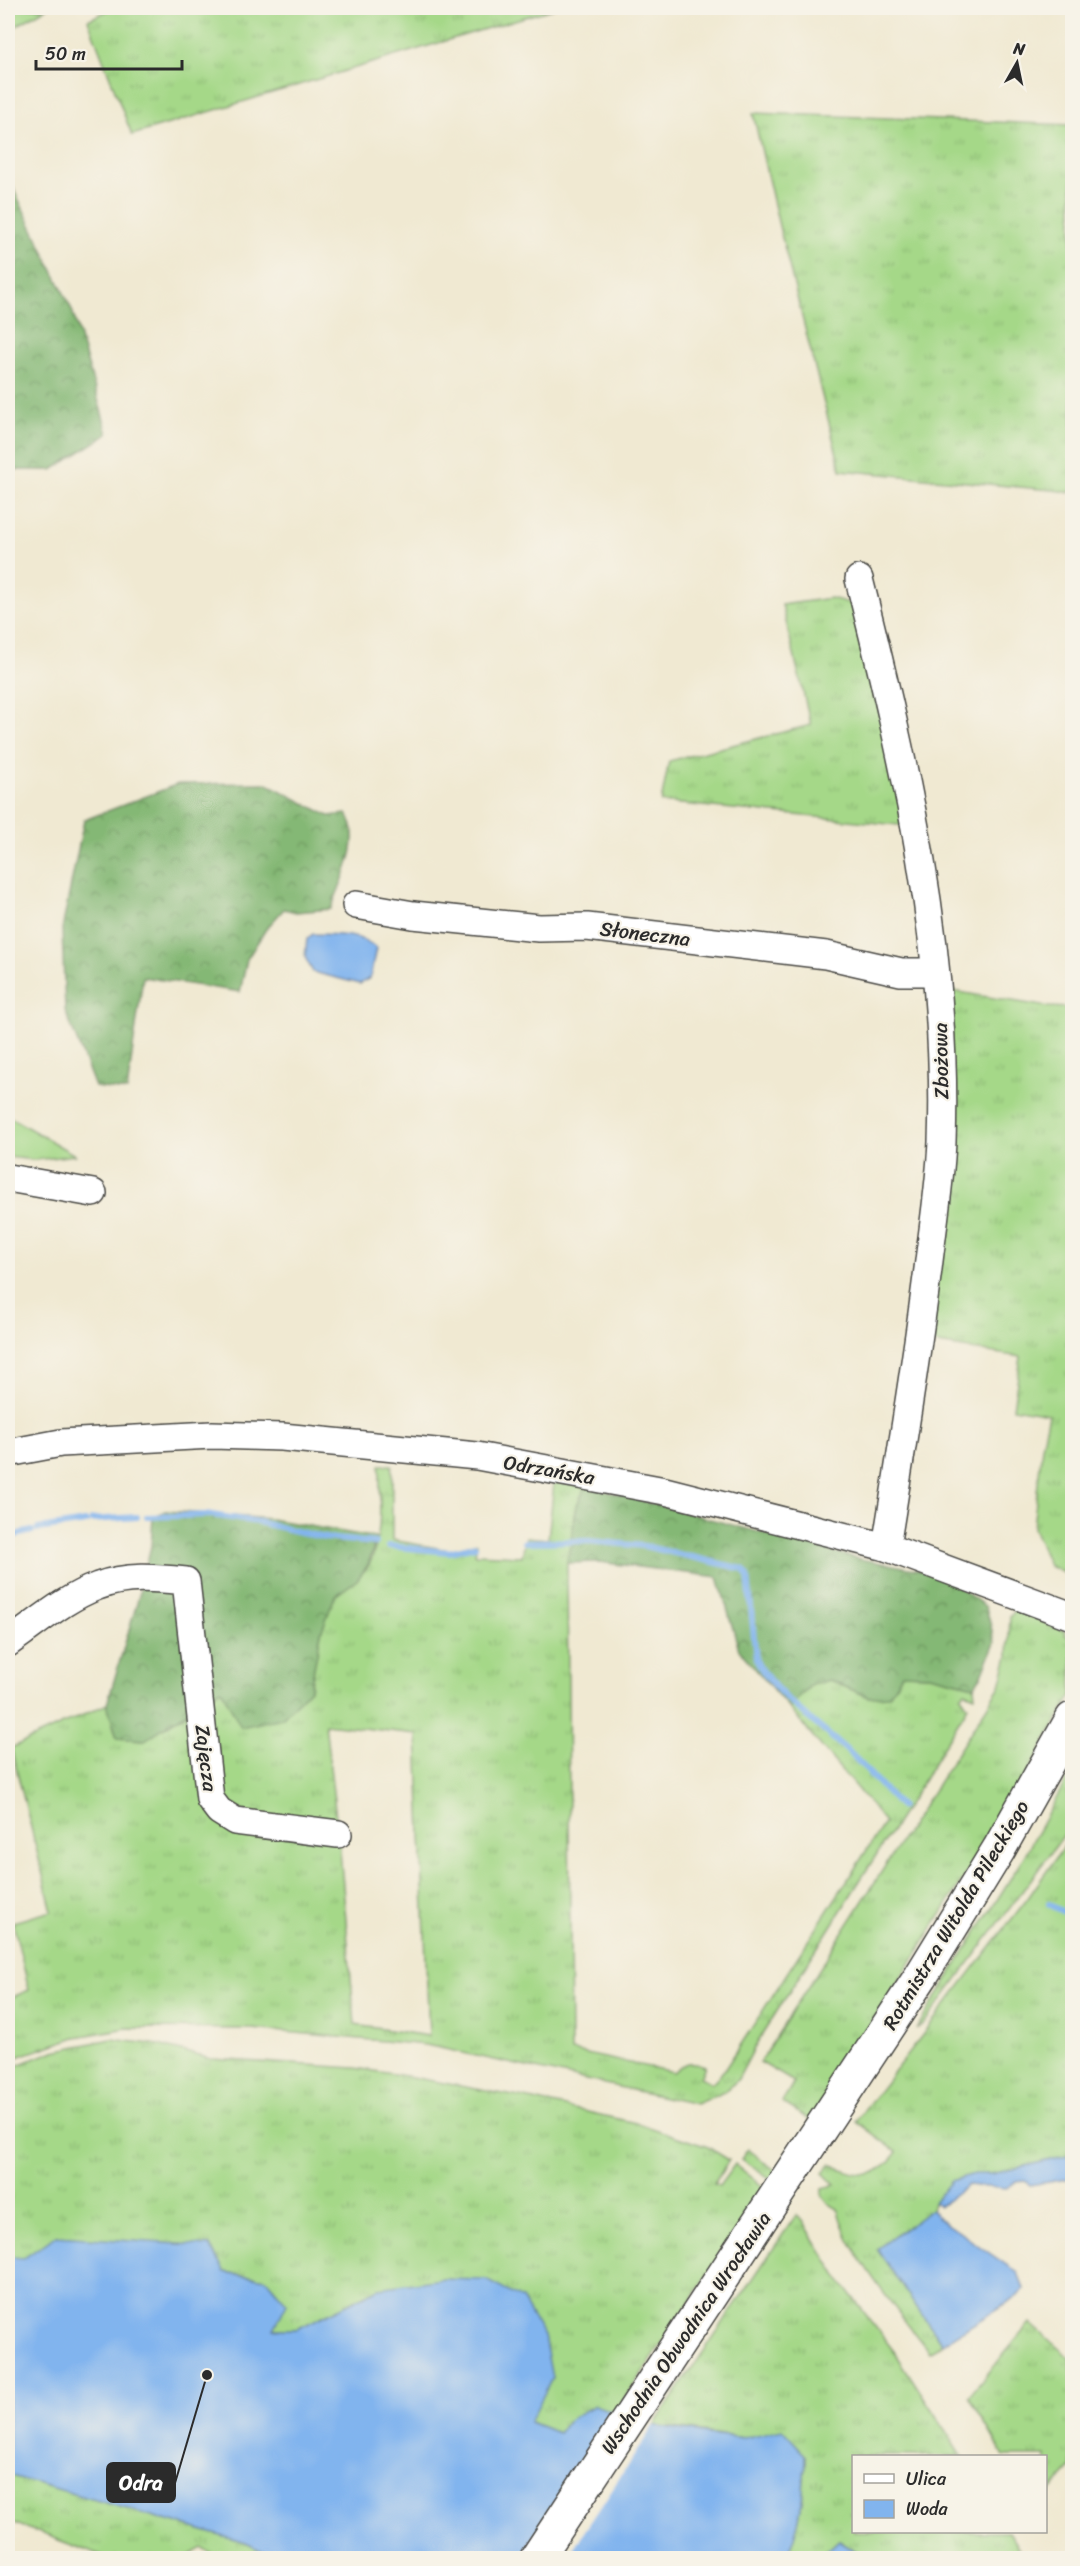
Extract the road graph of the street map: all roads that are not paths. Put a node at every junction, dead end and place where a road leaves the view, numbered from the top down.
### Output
1 (859, 579) dead end
2 (356, 905) dead end
3 (934, 972) junction
4 (8, 1178) edge
5 (93, 1192) dead end
6 (8, 1453) edge
7 (886, 1547) junction
8 (1072, 1616) edge
9 (8, 1643) edge
10 (1072, 1719) edge
11 (338, 1834) dead end
12 (836, 2108) joint
13 (537, 2559) edge

1 - 3 street, Zbożowa
2 - 3 street, Słoneczna
3 - 7 street, Zbożowa
4 - 5 street
6 - 7 street, Odrzańska
7 - 8 street, Odrzańska
9 - 11 street, Zajęcza
10 - 12 main road, Rotmistrza Witolda Pileckiego
12 - 13 main road, Wschodnia Obwodnica Wrocławia

